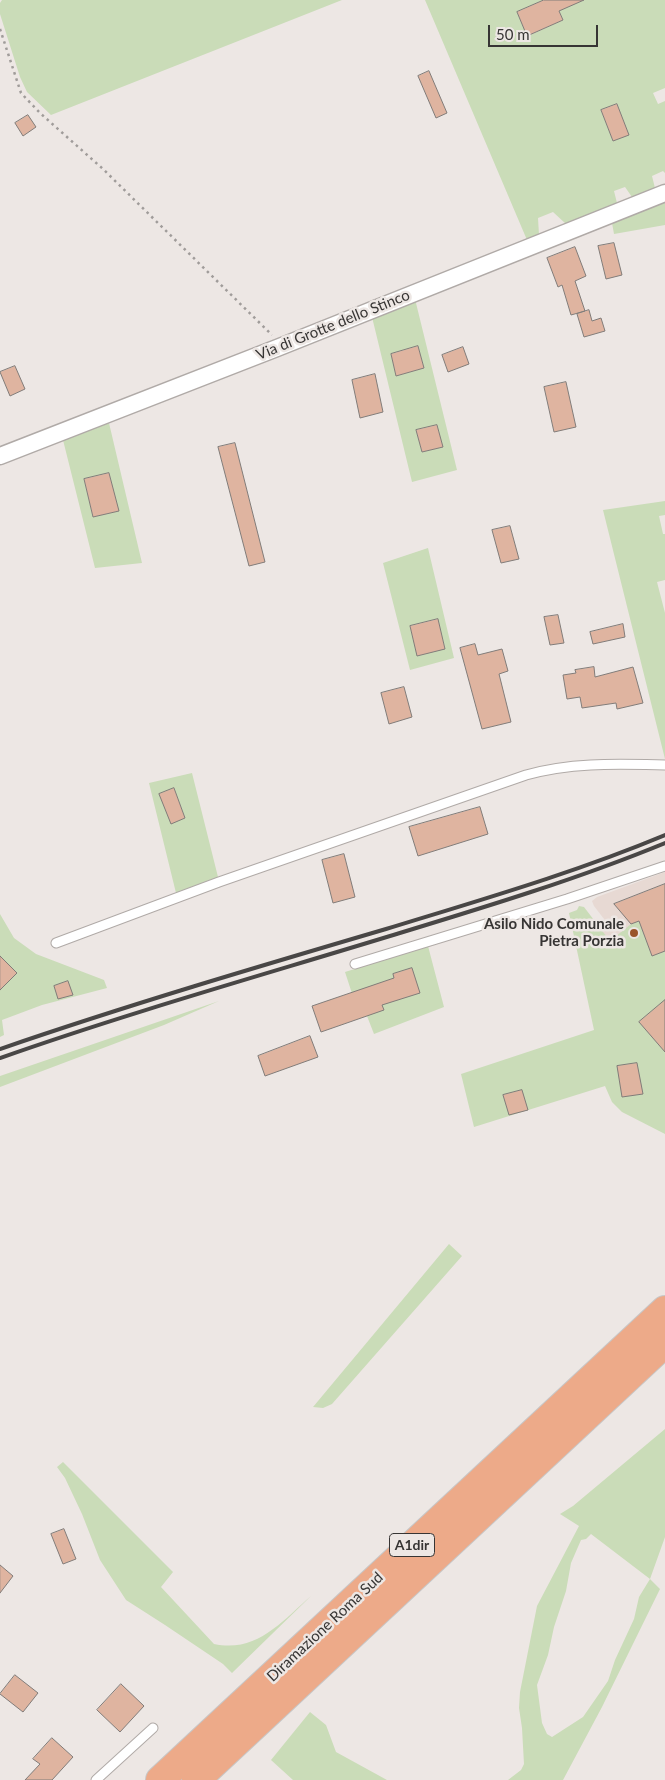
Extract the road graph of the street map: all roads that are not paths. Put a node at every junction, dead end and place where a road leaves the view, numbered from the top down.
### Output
1 (665, 192) edge
2 (0, 456) edge
3 (665, 765) edge
4 (665, 866) edge
5 (56, 943) dead end
6 (355, 964) dead end
7 (665, 1310) edge
8 (665, 1343) edge
9 (153, 1728) dead end
10 (96, 1780) edge
11 (160, 1780) edge
12 (196, 1780) edge

1 - 2 street, Via di Grotte dello Stinco
3 - 5 lane
4 - 6 lane
7 - 11 highway, Diramazione Roma Sud / A1dir
8 - 12 highway, Diramazione Roma Sud / A1dir
9 - 10 lane

